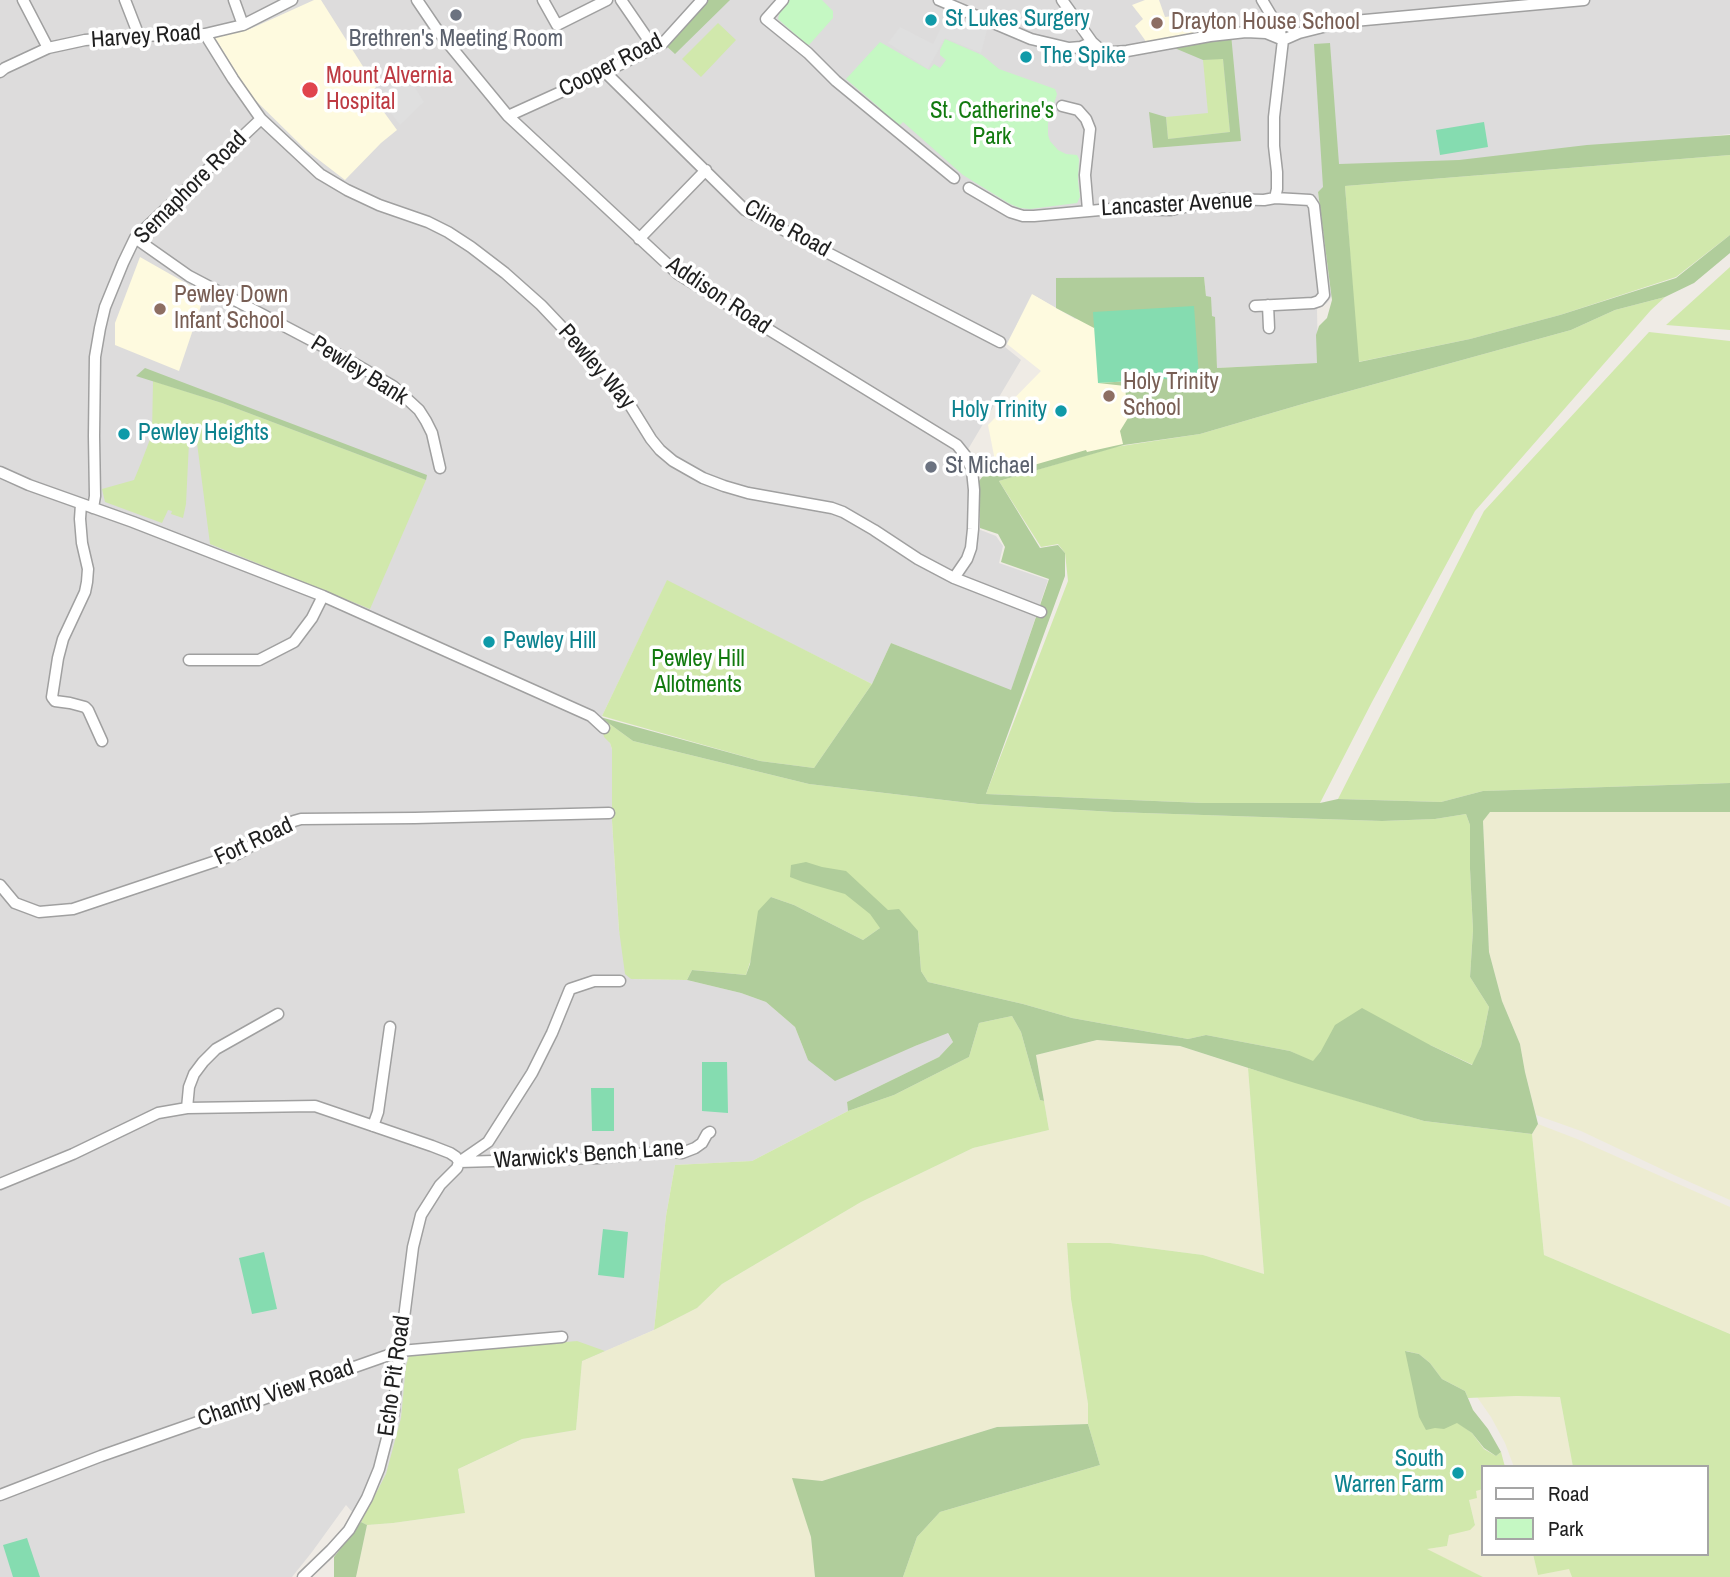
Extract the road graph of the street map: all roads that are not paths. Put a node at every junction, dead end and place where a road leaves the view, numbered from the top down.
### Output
1 (23, 0) edge
2 (125, 0) edge
3 (234, 0) edge
4 (292, 0) edge
5 (417, 0) edge
6 (543, 0) edge
7 (607, 0) edge
8 (621, 0) edge
9 (702, 0) edge
10 (783, 0) edge
11 (939, 0) edge
12 (1062, 0) edge
13 (1262, 0) edge
14 (1584, 0) edge
15 (1562, 1) edge
16 (243, 25) junction
17 (205, 34) junction
18 (139, 36) junction
19 (1283, 40) junction
20 (1092, 42) junction
21 (48, 48) junction
22 (654, 48) junction
23 (0, 72) edge
24 (605, 72) junction
25 (1062, 106) dead end
26 (508, 116) junction
27 (261, 119) junction
28 (706, 170) junction
29 (954, 178) dead end
30 (969, 188) dead end
31 (1275, 198) junction
32 (1088, 210) junction
33 (135, 238) junction
34 (639, 239) junction
35 (1268, 305) junction
36 (1255, 306) dead end
37 (1269, 328) dead end
38 (1000, 342) dead end
39 (440, 468) dead end
40 (0, 472) edge
41 (81, 504) junction
42 (93, 508) junction
43 (954, 578) junction
44 (323, 597) junction
45 (1041, 612) dead end
46 (189, 660) dead end
47 (604, 728) dead end
48 (102, 741) dead end
49 (609, 813) dead end
50 (0, 885) edge
51 (620, 981) dead end
52 (278, 1014) dead end
53 (390, 1027) dead end
54 (187, 1108) junction
55 (373, 1126) junction
56 (710, 1132) dead end
57 (459, 1162) junction
58 (0, 1184) edge
59 (562, 1337) dead end
60 (400, 1351) junction
61 (0, 1494) edge
62 (303, 1577) edge

1 - 21 street
2 - 18 street
3 - 16 street
4 - 16 street, Harvey Road
5 - 26 street, Addison Road
6 - 7 street
8 - 22 street
9 - 22 street, Cooper Road
10 - 29 street
11 - 20 street
12 - 20 street
13 - 19 street
14 - 15 street
15 - 19 street
16 - 17 street, Harvey Road
17 - 18 street, Harvey Road
17 - 27 street, Pewley Way
18 - 21 street, Harvey Road
19 - 20 street
19 - 31 street, Lancaster Avenue
21 - 23 street, Harvey Road
22 - 24 street, Cooper Road
24 - 26 street, Cooper Road
24 - 28 street, Cline Road
25 - 32 street
26 - 34 street, Addison Road
27 - 33 street, Semaphore Road
27 - 43 street, Pewley Way
28 - 34 street
28 - 38 street, Cline Road
30 - 32 street, Lancaster Avenue
31 - 32 street, Lancaster Avenue
31 - 35 street
33 - 39 street, Pewley Bank
33 - 42 street, Semaphore Road
34 - 43 street, Addison Road
35 - 36 street
35 - 37 street
40 - 41 street
41 - 42 street
41 - 48 street
42 - 44 street
43 - 45 street, Pewley Way
44 - 46 street
44 - 47 street
49 - 50 street, Fort Road
51 - 57 street, Echo Pit Road
52 - 54 street
53 - 55 street
54 - 55 street
54 - 58 street
55 - 57 street
56 - 57 street, Warwick's Bench Lane
57 - 60 street, Echo Pit Road
59 - 60 street, Chantry View Road
60 - 61 street, Chantry View Road
60 - 62 street, Echo Pit Road

